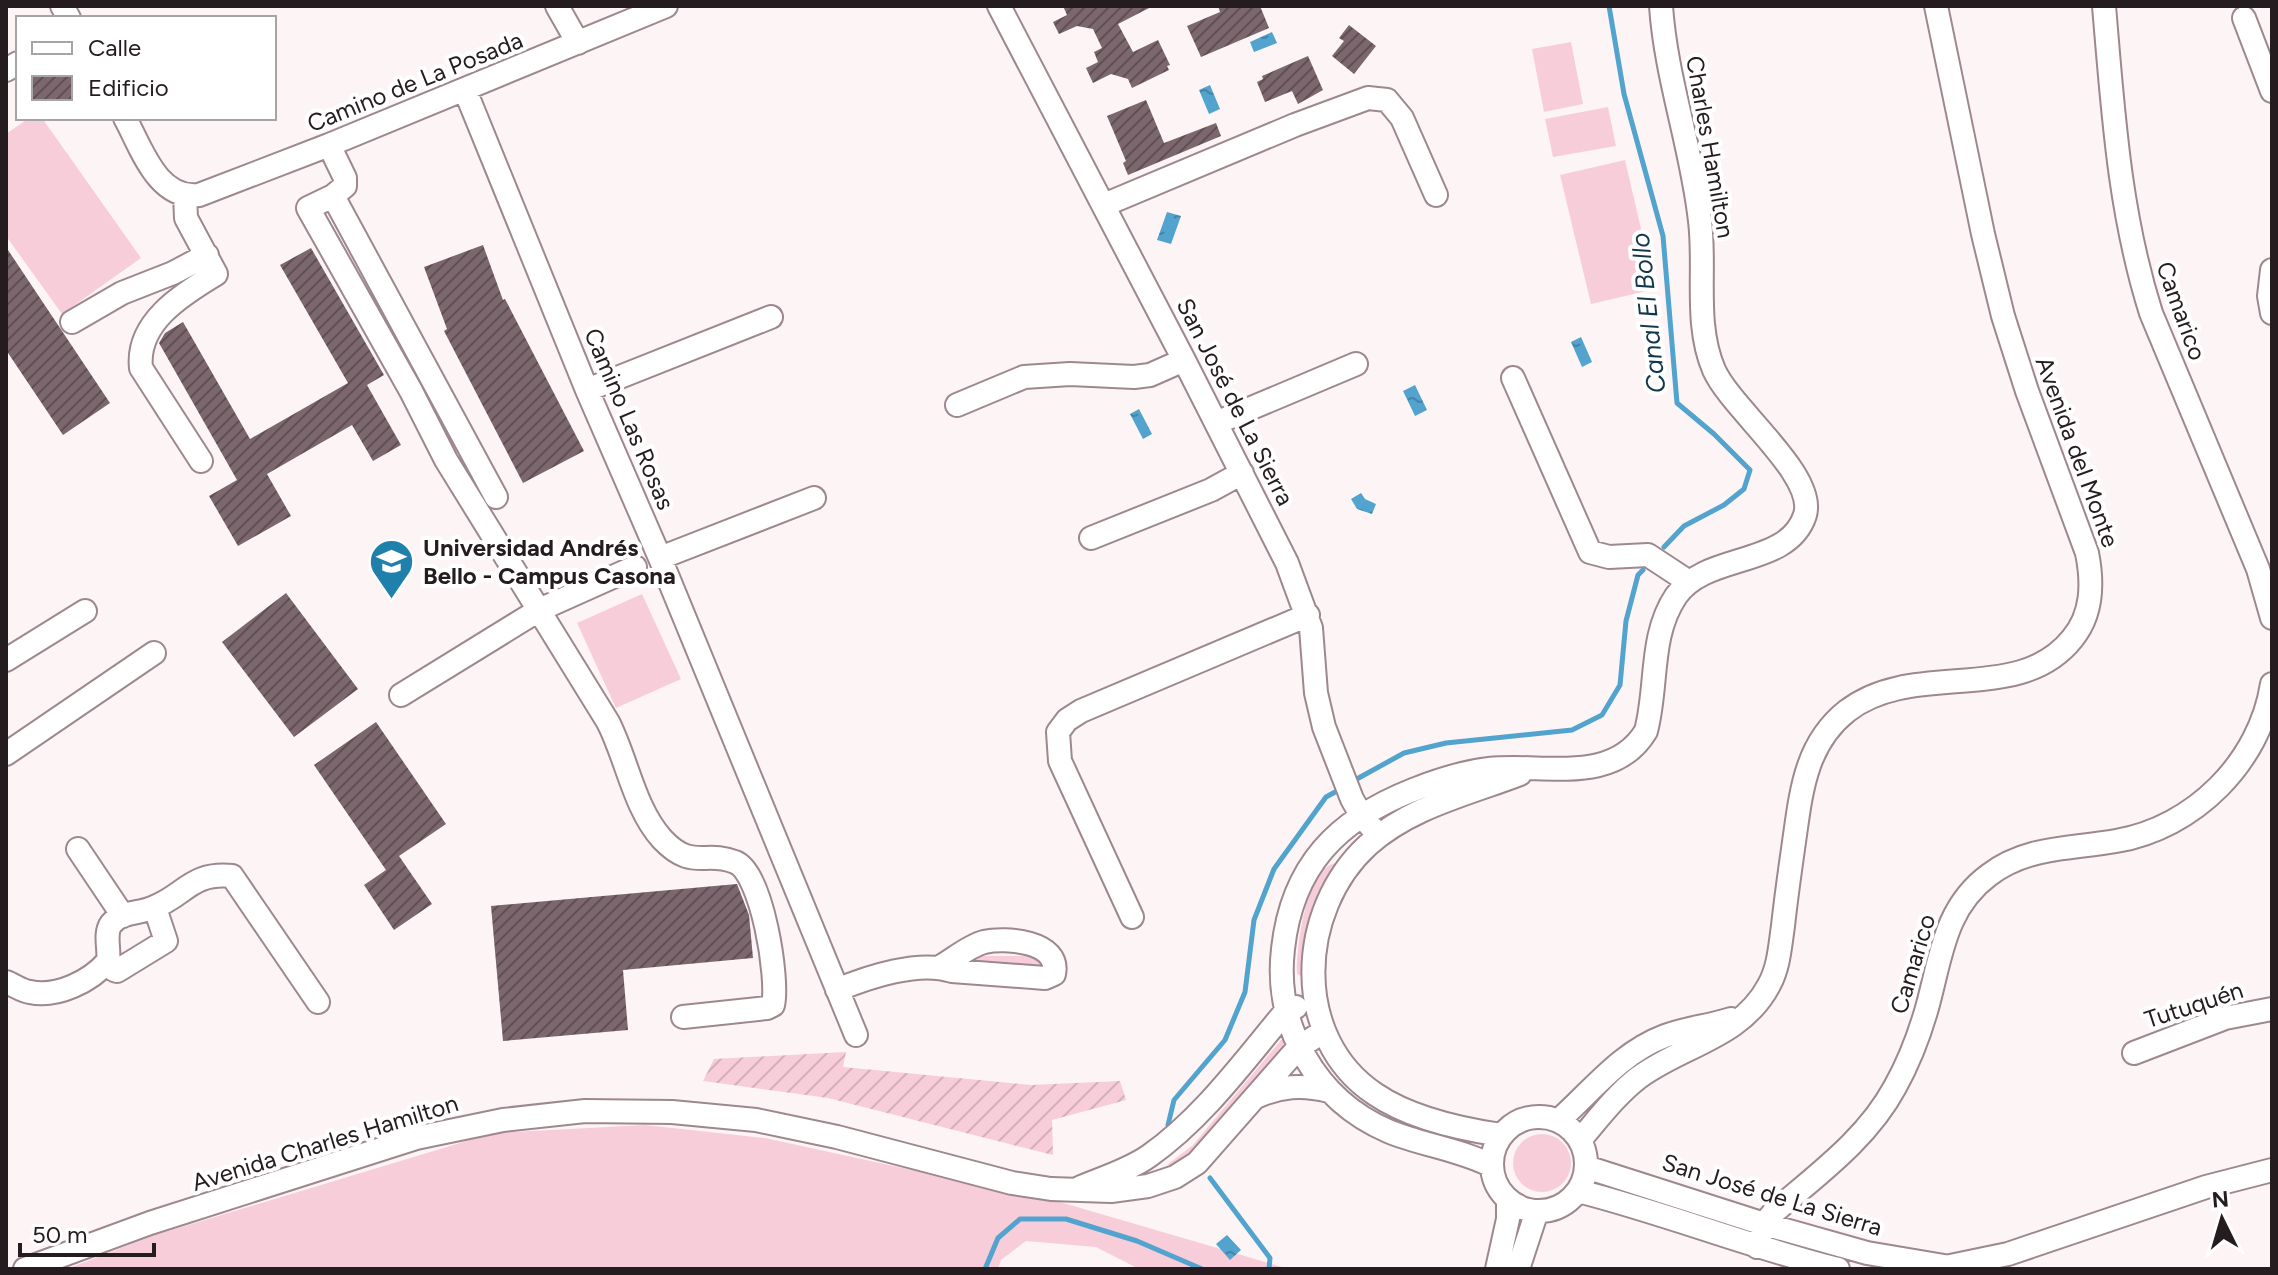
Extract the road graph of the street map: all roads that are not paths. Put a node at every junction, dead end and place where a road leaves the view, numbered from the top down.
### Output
1 (557, 6) edge
2 (666, 6) edge
3 (999, 6) edge
4 (1661, 6) edge
5 (1936, 6) edge
6 (2104, 6) edge
7 (2244, 18) dead end
8 (578, 43) junction
9 (465, 90) junction
10 (2272, 91) edge
11 (126, 120) edge
12 (329, 145) junction
13 (185, 195) junction
14 (1436, 195) dead end
15 (333, 196) junction
16 (1104, 205) junction
17 (207, 255) junction
18 (2272, 270) edge
19 (2272, 313) edge
20 (771, 317) dead end
21 (72, 322) dead end
22 (1184, 360) junction
23 (1356, 364) dead end
24 (1513, 378) dead end
25 (587, 390) junction
26 (957, 405) dead end
27 (1216, 423) junction
28 (201, 461) dead end
29 (1242, 473) junction
30 (496, 497) dead end
31 (814, 498) dead end
32 (1091, 538) dead end
33 (660, 558) junction
34 (635, 567) dead end
35 (1689, 582) junction
36 (539, 610) junction
37 (85, 611) dead end
38 (1308, 615) junction
39 (2272, 618) edge
40 (154, 653) dead end
41 (6, 660) edge
42 (2272, 684) edge
43 (401, 695) dead end
44 (6, 754) edge
45 (1536, 768) junction
46 (1361, 815) junction
47 (1379, 836) junction
48 (78, 849) dead end
49 (786, 866) junction
50 (754, 883) junction
51 (155, 908) junction
52 (123, 916) junction
53 (1132, 917) dead end
54 (108, 961) junction
55 (940, 967) dead end
56 (6, 982) edge
57 (837, 990) junction
58 (1316, 997) junction
59 (318, 1002) dead end
60 (2272, 1009) edge
61 (1286, 1011) junction
62 (1747, 1012) junction
63 (683, 1017) dead end
64 (1324, 1031) junction
65 (856, 1035) dead end
66 (1298, 1048) junction
67 (2134, 1053) dead end
68 (1329, 1091) junction
69 (1254, 1098) junction
70 (1558, 1121) junction
71 (1501, 1135) junction
72 (1580, 1140) junction
73 (1492, 1166) junction
74 (1586, 1167) junction
75 (2272, 1170) edge
76 (1072, 1190) junction
77 (1578, 1191) junction
78 (1508, 1200) junction
79 (1537, 1211) junction
80 (1764, 1224) junction
81 (1757, 1247) junction
82 (1940, 1268) edge
83 (25, 1269) edge
84 (1497, 1269) edge
85 (1518, 1269) edge
86 (1838, 1269) edge

1 - 8 street
2 - 8 street, Camino de La Posada
3 - 16 street, San José de La Sierra
4 - 35 street, Charles Hamilton
5 - 62 street, Avenida del Monte
6 - 39 street, Camarico
7 - 10 street
8 - 9 street, Camino de La Posada
9 - 12 street, Camino de La Posada
9 - 25 street, Camino Las Rosas
11 - 13 street
12 - 13 street, Camino de La Posada
12 - 15 street
13 - 17 street
14 - 16 street
15 - 30 street
15 - 36 street
16 - 22 street, San José de La Sierra
17 - 21 street
17 - 28 street
18 - 19 street
20 - 25 street
22 - 26 street
22 - 27 street, San José de La Sierra
23 - 27 street
24 - 35 street
25 - 33 street, Camino Las Rosas
27 - 29 street, San José de La Sierra
29 - 32 street
29 - 38 street, San José de La Sierra
31 - 33 street
33 - 49 street, Camino Las Rosas
34 - 36 street
35 - 45 street, Charles Hamilton
36 - 43 street
36 - 50 street
37 - 41 street
38 - 46 street, San José de La Sierra
38 - 53 street
40 - 44 street
42 - 80 street, Camarico
45 - 46 street, Charles Hamilton
45 - 47 street, Charles Hamilton
46 - 47 street, San José de La Sierra
46 - 61 street, Charles Hamilton
47 - 58 street, Charles Hamilton
48 - 52 street
49 - 50 street
49 - 57 street, Camino Las Rosas
50 - 63 street
51 - 52 street
51 - 54 street
51 - 59 street
52 - 54 street
54 - 56 street
55 - 57 street
57 - 65 street, Camino Las Rosas
58 - 61 street, Avenida Charles Hamilton
58 - 64 street, Charles Hamilton
60 - 67 street, Tutuquén
61 - 66 street, Charles Hamilton
61 - 76 street, Avenida Charles Hamilton
62 - 70 street
62 - 72 street, Avenida del Monte
64 - 66 street, Avenida Charles Hamilton
64 - 71 street
66 - 68 street
66 - 69 street, Avenida Charles Hamilton
68 - 69 street
68 - 73 street
69 - 76 street, Avenida Charles Hamilton
70 - 71 street
70 - 72 street
71 - 73 street
72 - 74 street
73 - 78 street
74 - 77 street
74 - 80 street, San José de La Sierra
75 - 82 street, San José de La Sierra
76 - 83 street, Avenida Charles Hamilton
77 - 79 street
77 - 81 street, San José de La Sierra
78 - 79 street
78 - 84 street
79 - 85 street
80 - 81 street
80 - 82 street, San José de La Sierra
81 - 86 street, San José de La Sierra

